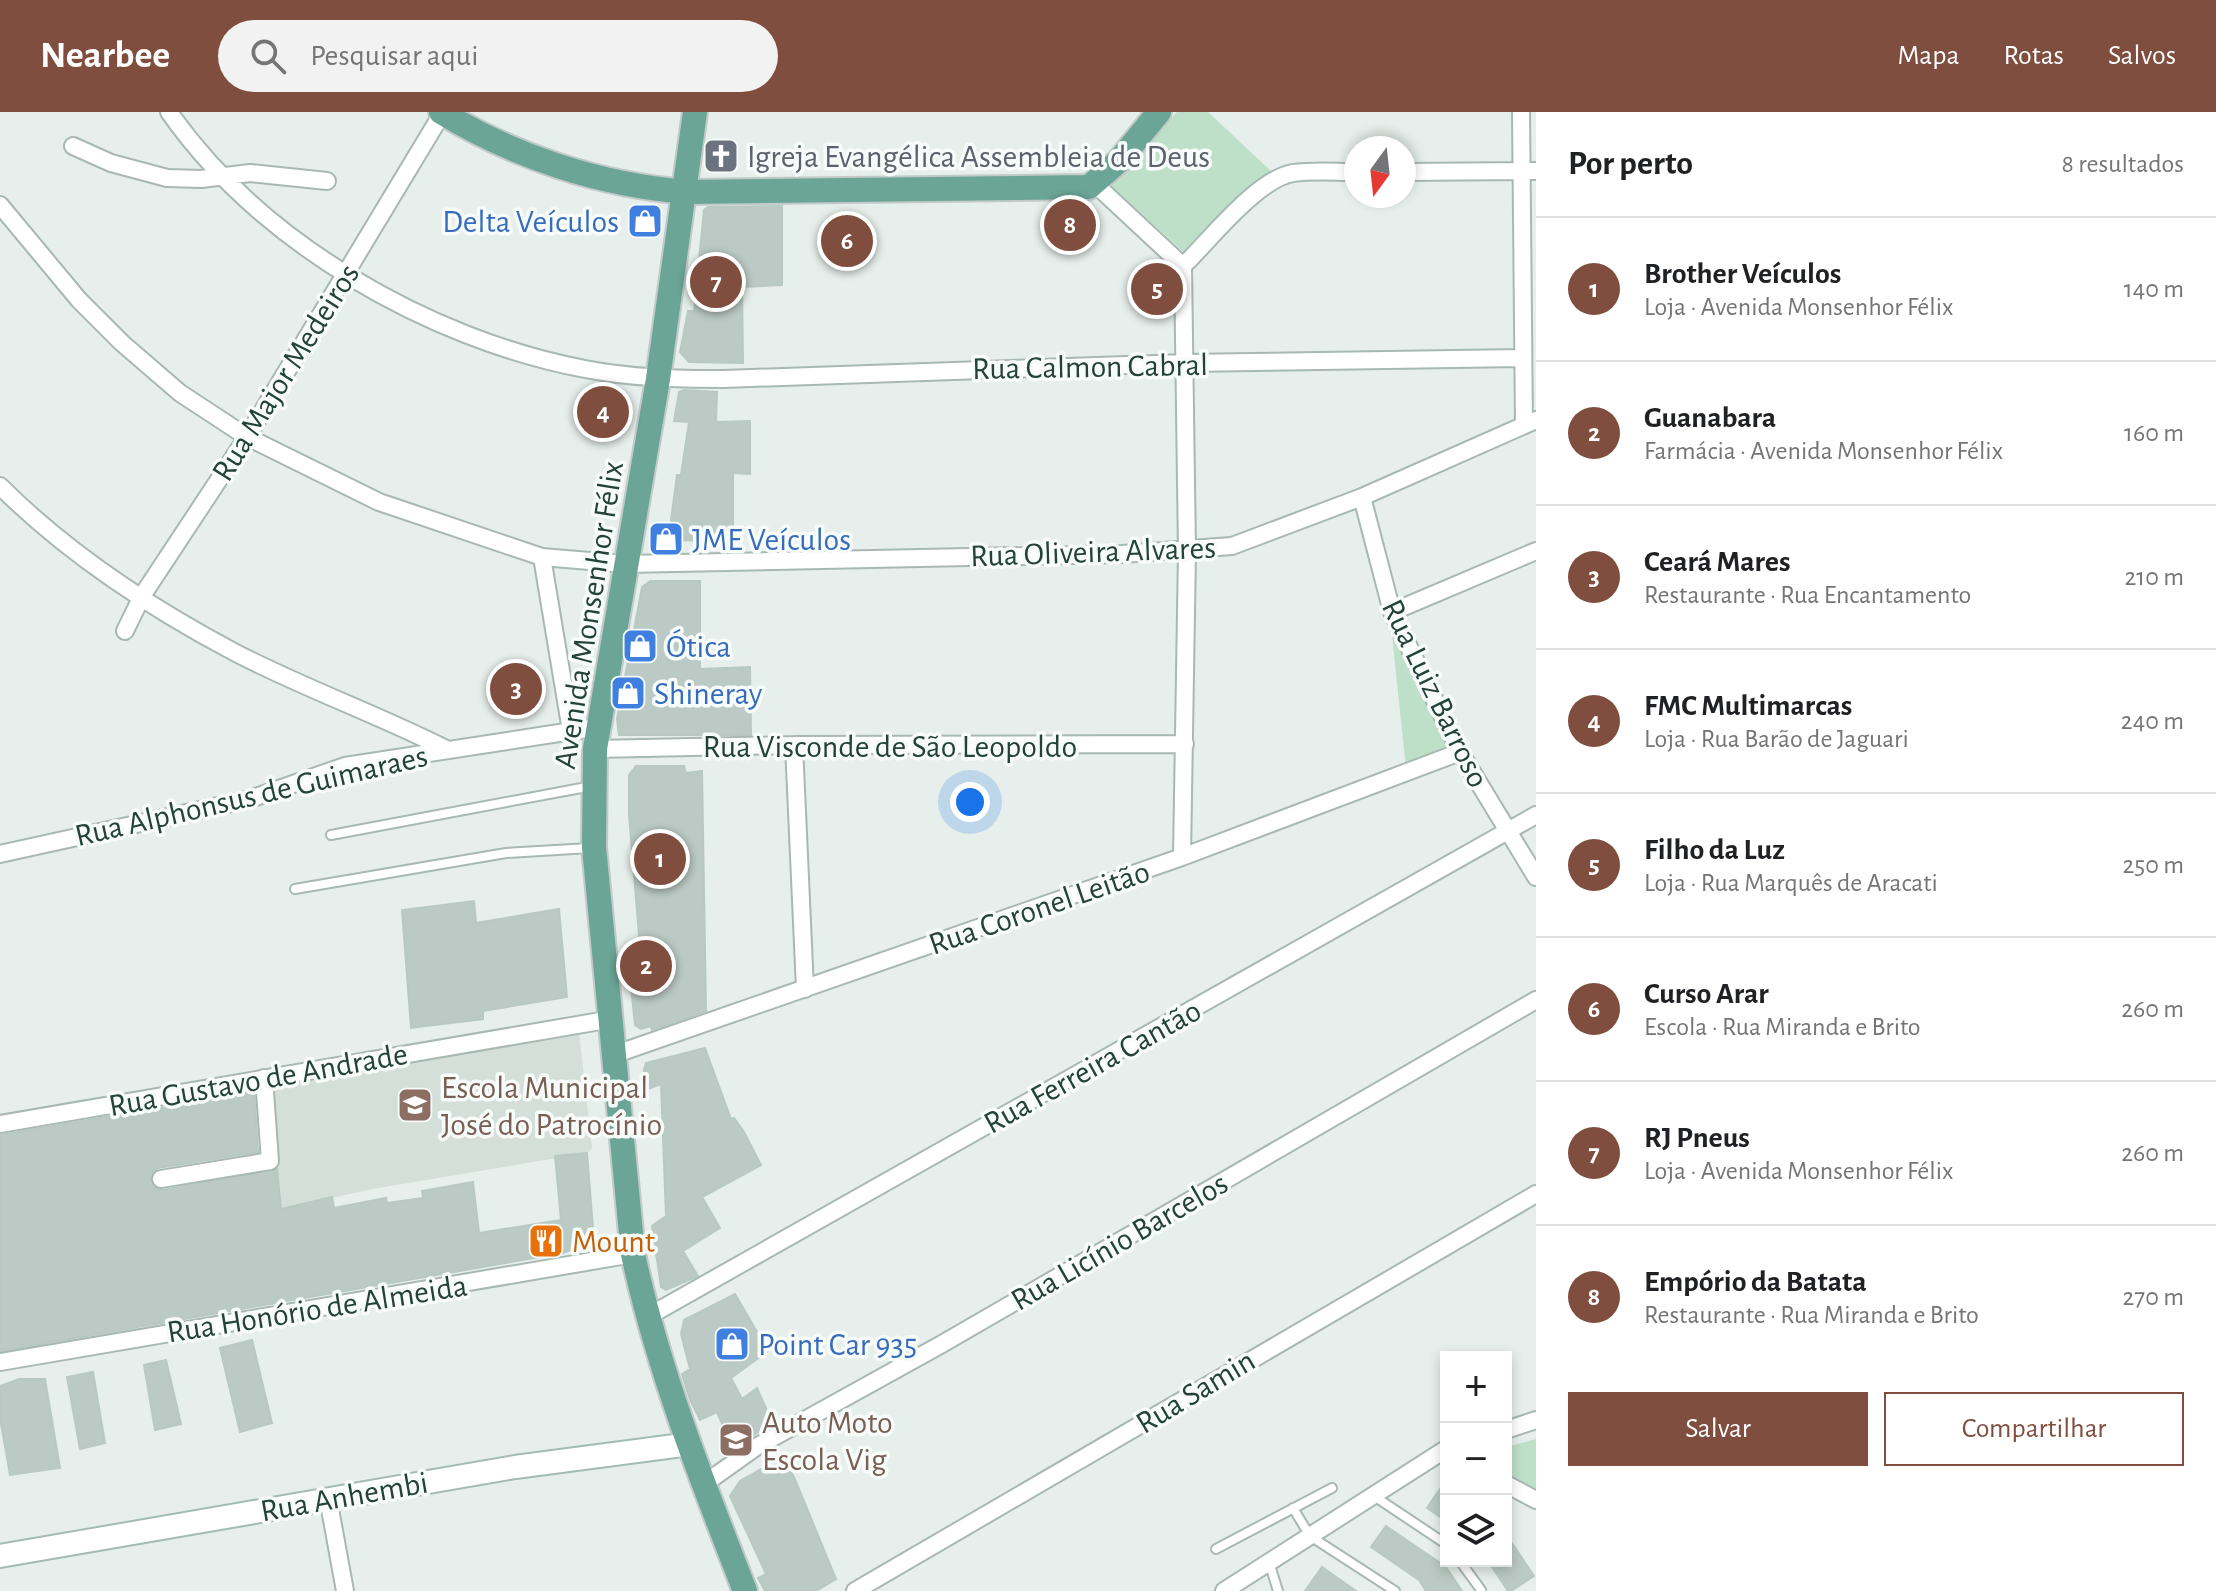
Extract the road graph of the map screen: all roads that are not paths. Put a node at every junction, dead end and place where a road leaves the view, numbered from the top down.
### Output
1 (169, 112) edge
2 (442, 112) edge
3 (695, 112) edge
4 (1159, 112) edge
5 (1521, 112) edge
6 (73, 146) dead end
7 (691, 149) junction
8 (1528, 171) edge
9 (1344, 172) edge
10 (1416, 172) edge
11 (221, 177) junction
12 (327, 181) dead end
13 (1095, 184) junction
14 (735, 191) junction
15 (687, 192) junction
16 (0, 205) edge
17 (681, 231) junction
18 (1183, 266) junction
19 (345, 275) junction
20 (1521, 358) junction
21 (1185, 363) junction
22 (658, 379) junction
23 (1530, 423) edge
24 (247, 437) junction
25 (0, 486) edge
26 (1362, 497) junction
27 (1536, 551) edge
28 (1187, 552) junction
29 (542, 557) junction
30 (625, 564) junction
31 (142, 596) junction
32 (1392, 612) junction
33 (125, 631) dead end
34 (571, 731) junction
35 (596, 738) junction
36 (1185, 744) junction
37 (794, 745) junction
38 (446, 749) junction
39 (1460, 752) junction
40 (593, 786) junction
41 (1536, 815) edge
42 (1507, 832) junction
43 (331, 835) dead end
44 (594, 847) junction
45 (0, 854) edge
46 (1182, 857) junction
47 (1536, 877) edge
48 (295, 889) dead end
49 (805, 989) junction
50 (1536, 1000) edge
51 (612, 1019) junction
52 (616, 1054) junction
53 (264, 1078) junction
54 (0, 1124) edge
55 (161, 1179) dead end
56 (1536, 1194) edge
57 (633, 1254) junction
58 (647, 1317) junction
59 (0, 1362) edge
60 (1536, 1420) edge
61 (1512, 1428) edge
62 (690, 1444) junction
63 (1440, 1453) edge
64 (704, 1484) junction
65 (1512, 1487) edge
66 (1332, 1488) dead end
67 (1373, 1495) junction
68 (328, 1498) junction
69 (1536, 1500) edge
70 (1293, 1508) junction
71 (1310, 1536) junction
72 (1440, 1540) edge
73 (1216, 1549) dead end
74 (0, 1556) edge
75 (1269, 1562) junction
76 (1464, 1567) edge
77 (1481, 1590) edge
78 (345, 1591) edge
79 (745, 1591) edge
80 (855, 1591) edge
81 (1224, 1591) edge
82 (1278, 1591) edge
83 (1395, 1591) edge

1 - 11 street, Rua Calmon Cabral
2 - 15 main road
2 - 19 street, Rua Major Medeiros
3 - 7 main road, Avenida Monsenhor Félix
4 - 13 main road
5 - 8 street
6 - 11 street
7 - 14 main road
7 - 15 main road, Avenida Monsenhor Félix
8 - 10 street
8 - 20 street
9 - 18 street
11 - 12 street
11 - 19 street, Rua Calmon Cabral
13 - 14 main road
13 - 18 street
14 - 15 main road
14 - 17 main road
15 - 17 main road, Avenida Monsenhor Félix
16 - 24 street, Rua Oliveira Alvares
17 - 22 main road, Avenida Monsenhor Félix
18 - 21 street
19 - 22 street, Rua Calmon Cabral
19 - 24 street, Rua Major Medeiros
20 - 21 street, Rua Calmon Cabral
20 - 23 street
21 - 22 street, Rua Calmon Cabral
21 - 28 street
22 - 30 main road, Avenida Monsenhor Félix
23 - 26 street, Rua Oliveira Alvares
24 - 29 street, Rua Oliveira Alvares
24 - 31 street, Rua Major Medeiros
25 - 31 street
26 - 28 street, Rua Oliveira Alvares
26 - 32 street, Rua Luiz Barroso
27 - 32 street
28 - 30 street, Rua Oliveira Alvares
28 - 36 street
29 - 30 street, Rua Oliveira Alvares
29 - 34 street
30 - 35 main road, Avenida Monsenhor Félix
31 - 33 street, Rua Major Medeiros
31 - 38 street
32 - 39 street, Rua Luiz Barroso
34 - 35 street, Rua Alphonsus de Guimaraes
34 - 38 street, Rua Alphonsus de Guimaraes
35 - 37 street, Rua Visconde de São Leopoldo
35 - 40 main road, Avenida Monsenhor Félix
36 - 37 street, Rua Visconde de São Leopoldo
36 - 46 street
37 - 49 street
38 - 45 street, Rua Alphonsus de Guimaraes
39 - 42 street, Rua Luiz Barroso
39 - 46 street, Rua Coronel Leitão
40 - 43 lane
40 - 44 main road, Avenida Monsenhor Félix
41 - 42 street, Rua Ferreira Cantão
42 - 47 street, Rua Luiz Barroso
42 - 58 street, Rua Ferreira Cantão
44 - 48 lane
44 - 51 main road, Avenida Monsenhor Félix
46 - 49 street, Rua Coronel Leitão
49 - 52 street, Rua Coronel Leitão
50 - 64 street, Rua Licínio Barcelos
51 - 52 main road, Avenida Monsenhor Félix
51 - 53 street, Rua Gustavo de Andrade
52 - 57 main road, Avenida Monsenhor Félix
53 - 54 street, Rua Gustavo de Andrade
53 - 55 street
56 - 80 street, Rua Samin
57 - 58 main road, Avenida Monsenhor Félix
57 - 59 street, Rua Honório de Almeida
58 - 62 main road, Avenida Monsenhor Félix
60 - 61 street
62 - 64 main road, Avenida Monsenhor Félix
62 - 68 street, Rua Anhembi
63 - 67 street
64 - 79 main road, Avenida Monsenhor Félix
65 - 69 street
66 - 70 lane
67 - 71 street
67 - 72 lane
68 - 74 street, Rua Anhembi
68 - 78 street
70 - 71 lane
70 - 73 lane
71 - 75 street
71 - 83 lane
75 - 81 street
75 - 82 lane
76 - 77 lane

